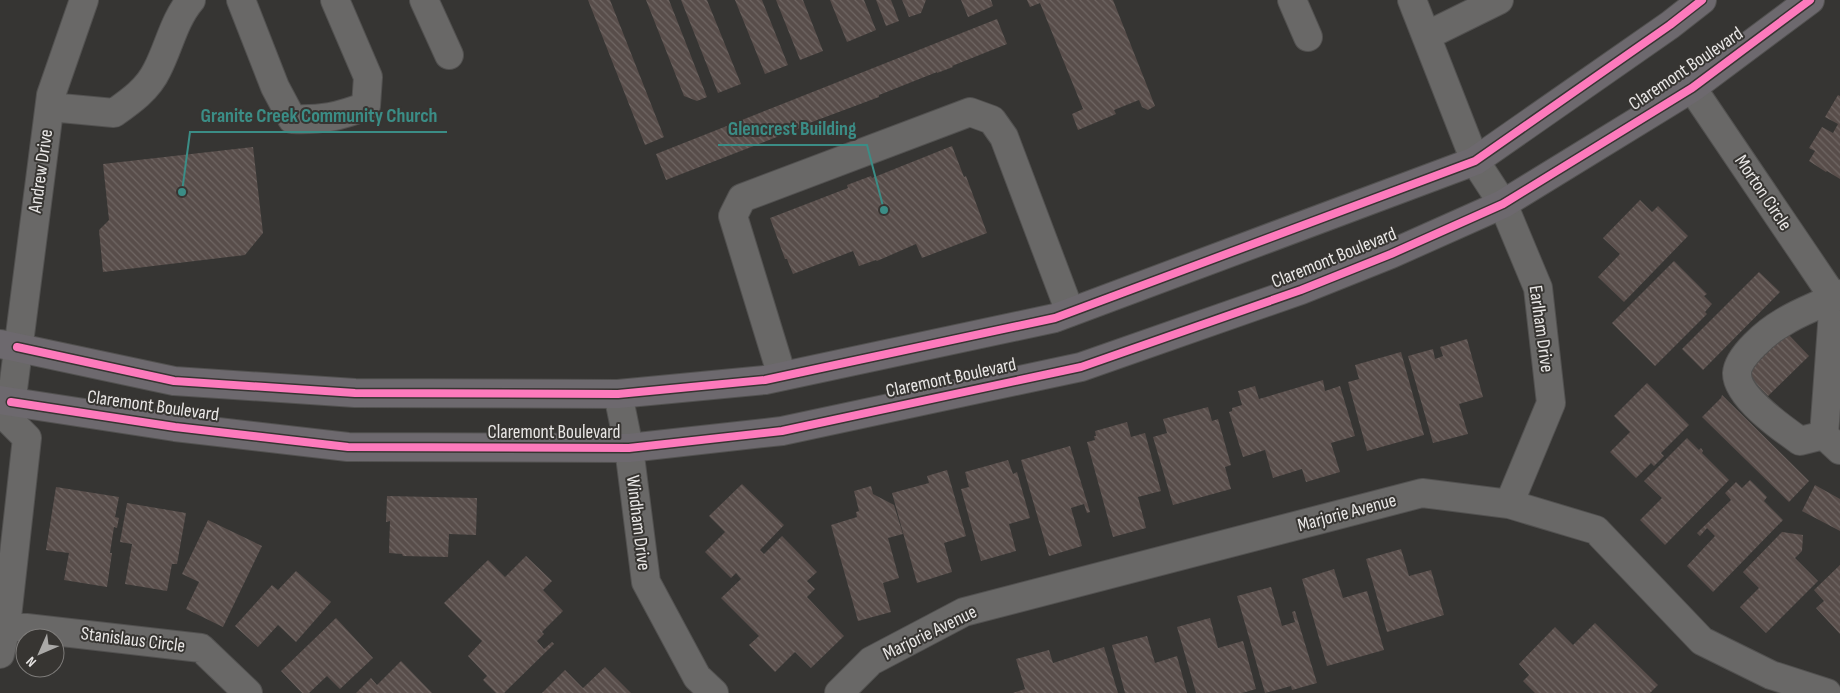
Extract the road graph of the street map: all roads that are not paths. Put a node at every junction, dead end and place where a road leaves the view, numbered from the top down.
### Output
1 (84, 0) edge
2 (191, 0) edge
3 (241, 0) edge
4 (335, 0) edge
5 (424, 0) edge
6 (1292, 0) edge
7 (1412, 0) edge
8 (1499, 0) edge
9 (1702, 0) edge
10 (1810, 0) edge
11 (1426, 36) junction
12 (1308, 38) dead end
13 (448, 55) dead end
14 (1692, 88) junction
15 (50, 107) junction
16 (1475, 161) junction
17 (1503, 204) junction
18 (1837, 296) edge
19 (1070, 312) junction
20 (9, 345) edge
21 (782, 376) junction
22 (618, 394) junction
23 (5, 411) edge
24 (1832, 443) edge
25 (629, 448) junction
26 (1509, 504) junction
27 (3, 625) edge
28 (0, 654) edge
29 (248, 693) edge
30 (714, 693) edge
31 (839, 693) edge
32 (1828, 693) edge

1 - 15 street, Andrew Drive
2 - 15 street
3 - 4 street
5 - 13 street
6 - 12 street
7 - 11 street, Earlham Drive
8 - 11 street
9 - 16 main road, Claremont Boulevard
10 - 14 main road, Claremont Boulevard
11 - 16 street, Earlham Drive
14 - 17 main road, Claremont Boulevard
14 - 18 street, Morton Circle
15 - 20 street, Andrew Drive
16 - 17 street, Earlham Drive
16 - 19 main road, Claremont Boulevard
17 - 25 main road, Claremont Boulevard
17 - 26 street, Earlham Drive
18 - 24 street
18 - 24 street
19 - 21 main road, Claremont Boulevard
19 - 21 street
20 - 22 main road, Claremont Boulevard
20 - 23 street, Andrew Drive
21 - 22 main road, Claremont Boulevard
22 - 25 street, Windham Drive
23 - 25 main road, Claremont Boulevard
23 - 27 street
25 - 30 street, Windham Drive
26 - 31 street, Marjorie Avenue
26 - 32 street, Marjorie Avenue
27 - 28 street
27 - 29 street, Stanislaus Circle

